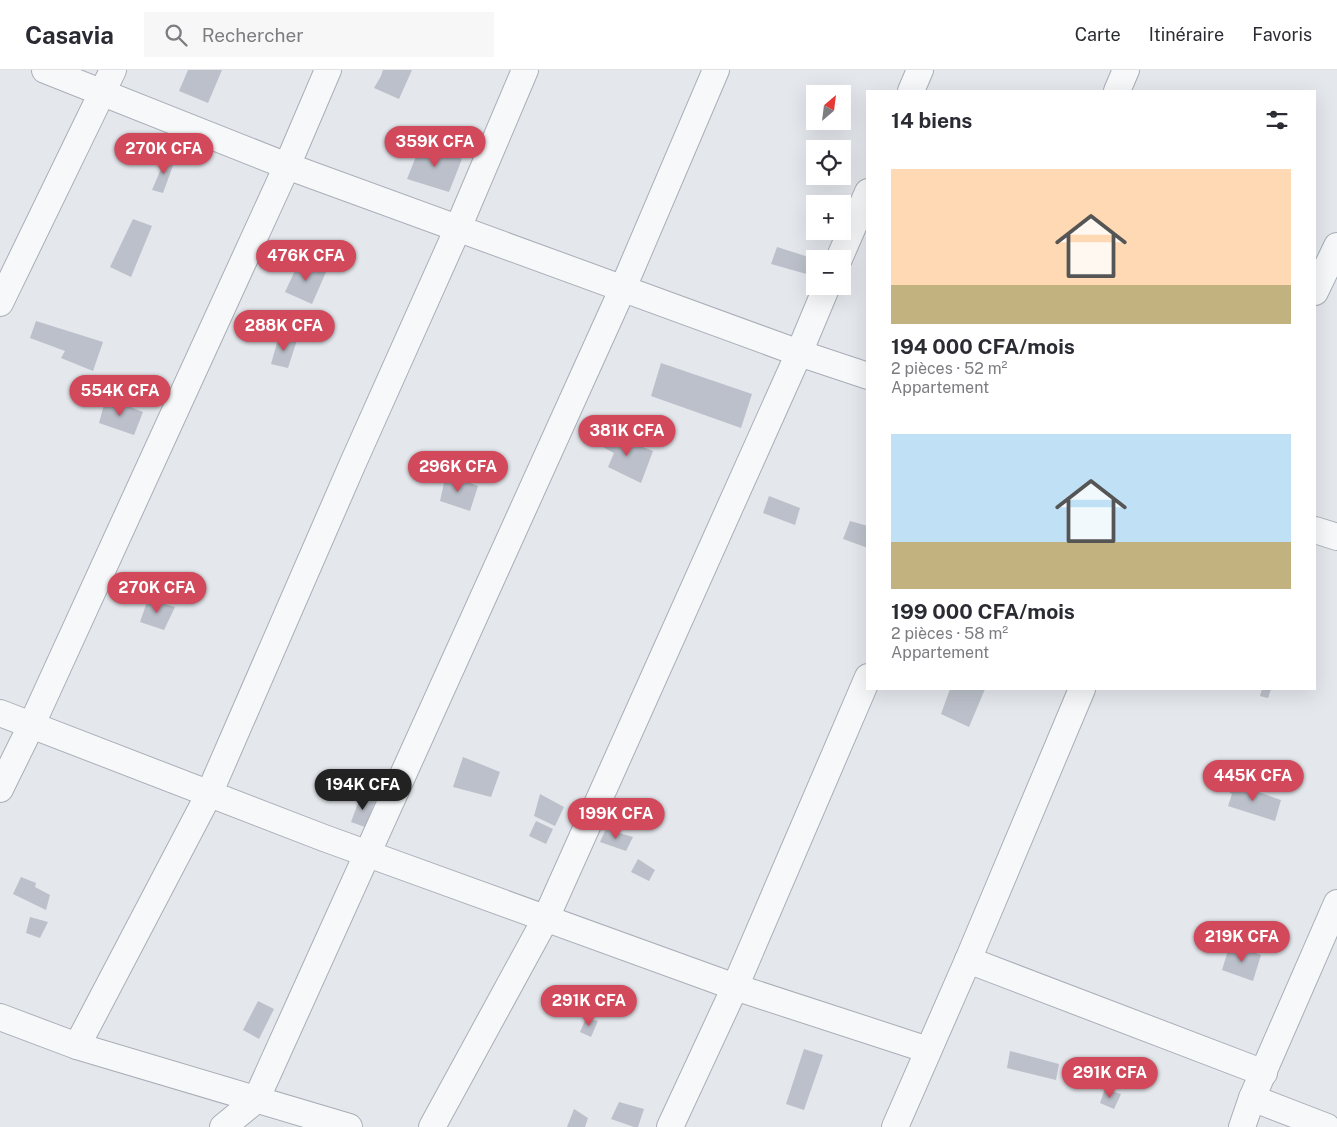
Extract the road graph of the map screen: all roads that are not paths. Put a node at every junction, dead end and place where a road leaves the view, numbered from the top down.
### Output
1 (46, 70) edge
2 (328, 70) edge
3 (525, 70) edge
4 (716, 70) edge
5 (920, 70) edge
6 (1126, 70) edge
7 (107, 81) edge
8 (910, 90) edge
9 (1117, 90) edge
10 (287, 166) junction
11 (866, 197) edge
12 (458, 228) junction
13 (1337, 246) edge
14 (843, 250) edge
15 (623, 288) junction
16 (1316, 290) edge
17 (823, 295) edge
18 (0, 303) edge
19 (799, 353) junction
20 (866, 375) edge
21 (1316, 530) edge
22 (1337, 537) edge
23 (866, 682) edge
24 (1082, 690) edge
25 (0, 712) edge
26 (32, 724) junction
27 (0, 789) edge
28 (210, 794) junction
29 (368, 854) junction
30 (1337, 903) edge
31 (546, 918) junction
32 (1330, 936) edge
33 (968, 960) junction
34 (735, 987) junction
35 (0, 1017) edge
36 (77, 1046) junction
37 (928, 1050) junction
38 (1264, 1073) junction
39 (1252, 1098) junction
40 (256, 1100) junction
41 (223, 1127) edge
42 (349, 1127) edge
43 (432, 1127) edge
44 (670, 1127) edge
45 (894, 1127) edge
46 (1242, 1127) edge
47 (1327, 1127) edge

1 - 7 street
2 - 10 street
3 - 12 street
4 - 15 street
5 - 8 street
6 - 9 street
7 - 10 street
7 - 18 street
10 - 12 street
10 - 26 street
11 - 14 street
12 - 15 street
12 - 28 street
13 - 16 street
15 - 19 street
15 - 29 street
17 - 19 street
19 - 20 street
19 - 31 street
21 - 22 street
23 - 34 street
24 - 33 street
25 - 26 street
26 - 27 street
26 - 28 street
28 - 29 street
28 - 36 street
29 - 31 street
29 - 40 street
30 - 32 street
31 - 34 street
31 - 43 street
32 - 38 street
33 - 37 street
33 - 38 street
34 - 37 street
34 - 44 street
35 - 36 street
36 - 40 street
37 - 45 street
38 - 39 street
39 - 46 street
39 - 47 street
40 - 41 street
40 - 42 street

